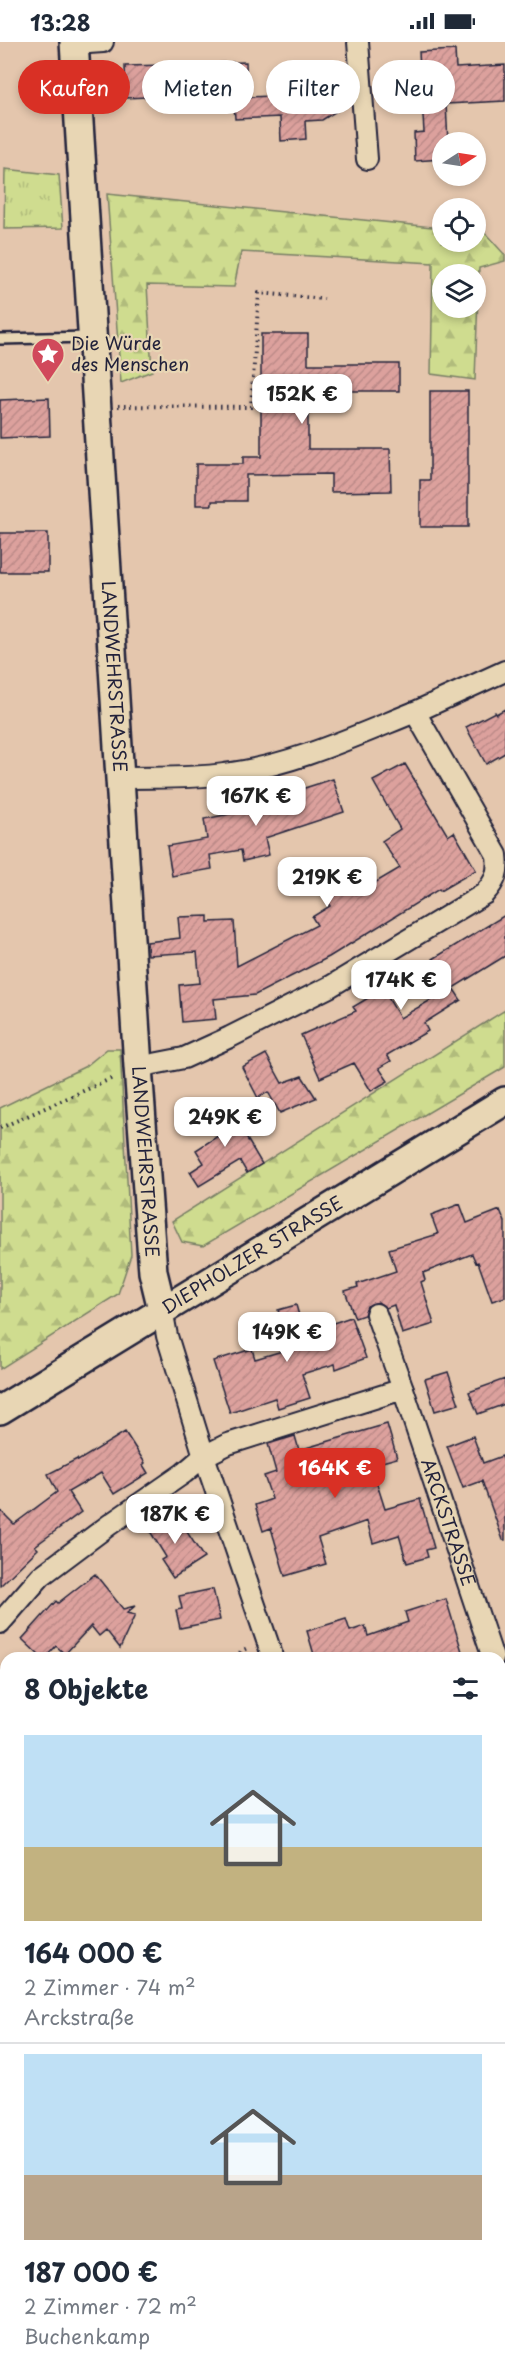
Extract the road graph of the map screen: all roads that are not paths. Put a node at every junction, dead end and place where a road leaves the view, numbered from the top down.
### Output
1 (103, 42) edge
2 (358, 42) edge
3 (74, 43) edge
4 (368, 159) dead end
5 (92, 337) junction
6 (0, 339) edge
7 (505, 671) edge
8 (415, 712) junction
9 (119, 778) junction
10 (138, 1067) junction
11 (505, 1101) edge
12 (162, 1309) junction
13 (376, 1314) dead end
14 (403, 1389) junction
15 (0, 1410) edge
16 (204, 1456) junction
17 (0, 1623) edge
18 (271, 1652) edge
19 (492, 1652) edge

1 - 3 street
2 - 4 street
3 - 5 street, LANDWEHRSTRASSE
5 - 6 lane
5 - 9 street, LANDWEHRSTRASSE
7 - 8 street
8 - 9 street
8 - 10 street
9 - 10 street, LANDWEHRSTRASSE
10 - 12 street, LANDWEHRSTRASSE
11 - 12 street, DIEPHOLZER STRASSE
12 - 15 street, DIEPHOLZER STRASSE
12 - 16 street
13 - 14 street, ARCKSTRASSE
14 - 16 street
14 - 19 street, ARCKSTRASSE
16 - 17 street
16 - 18 street

